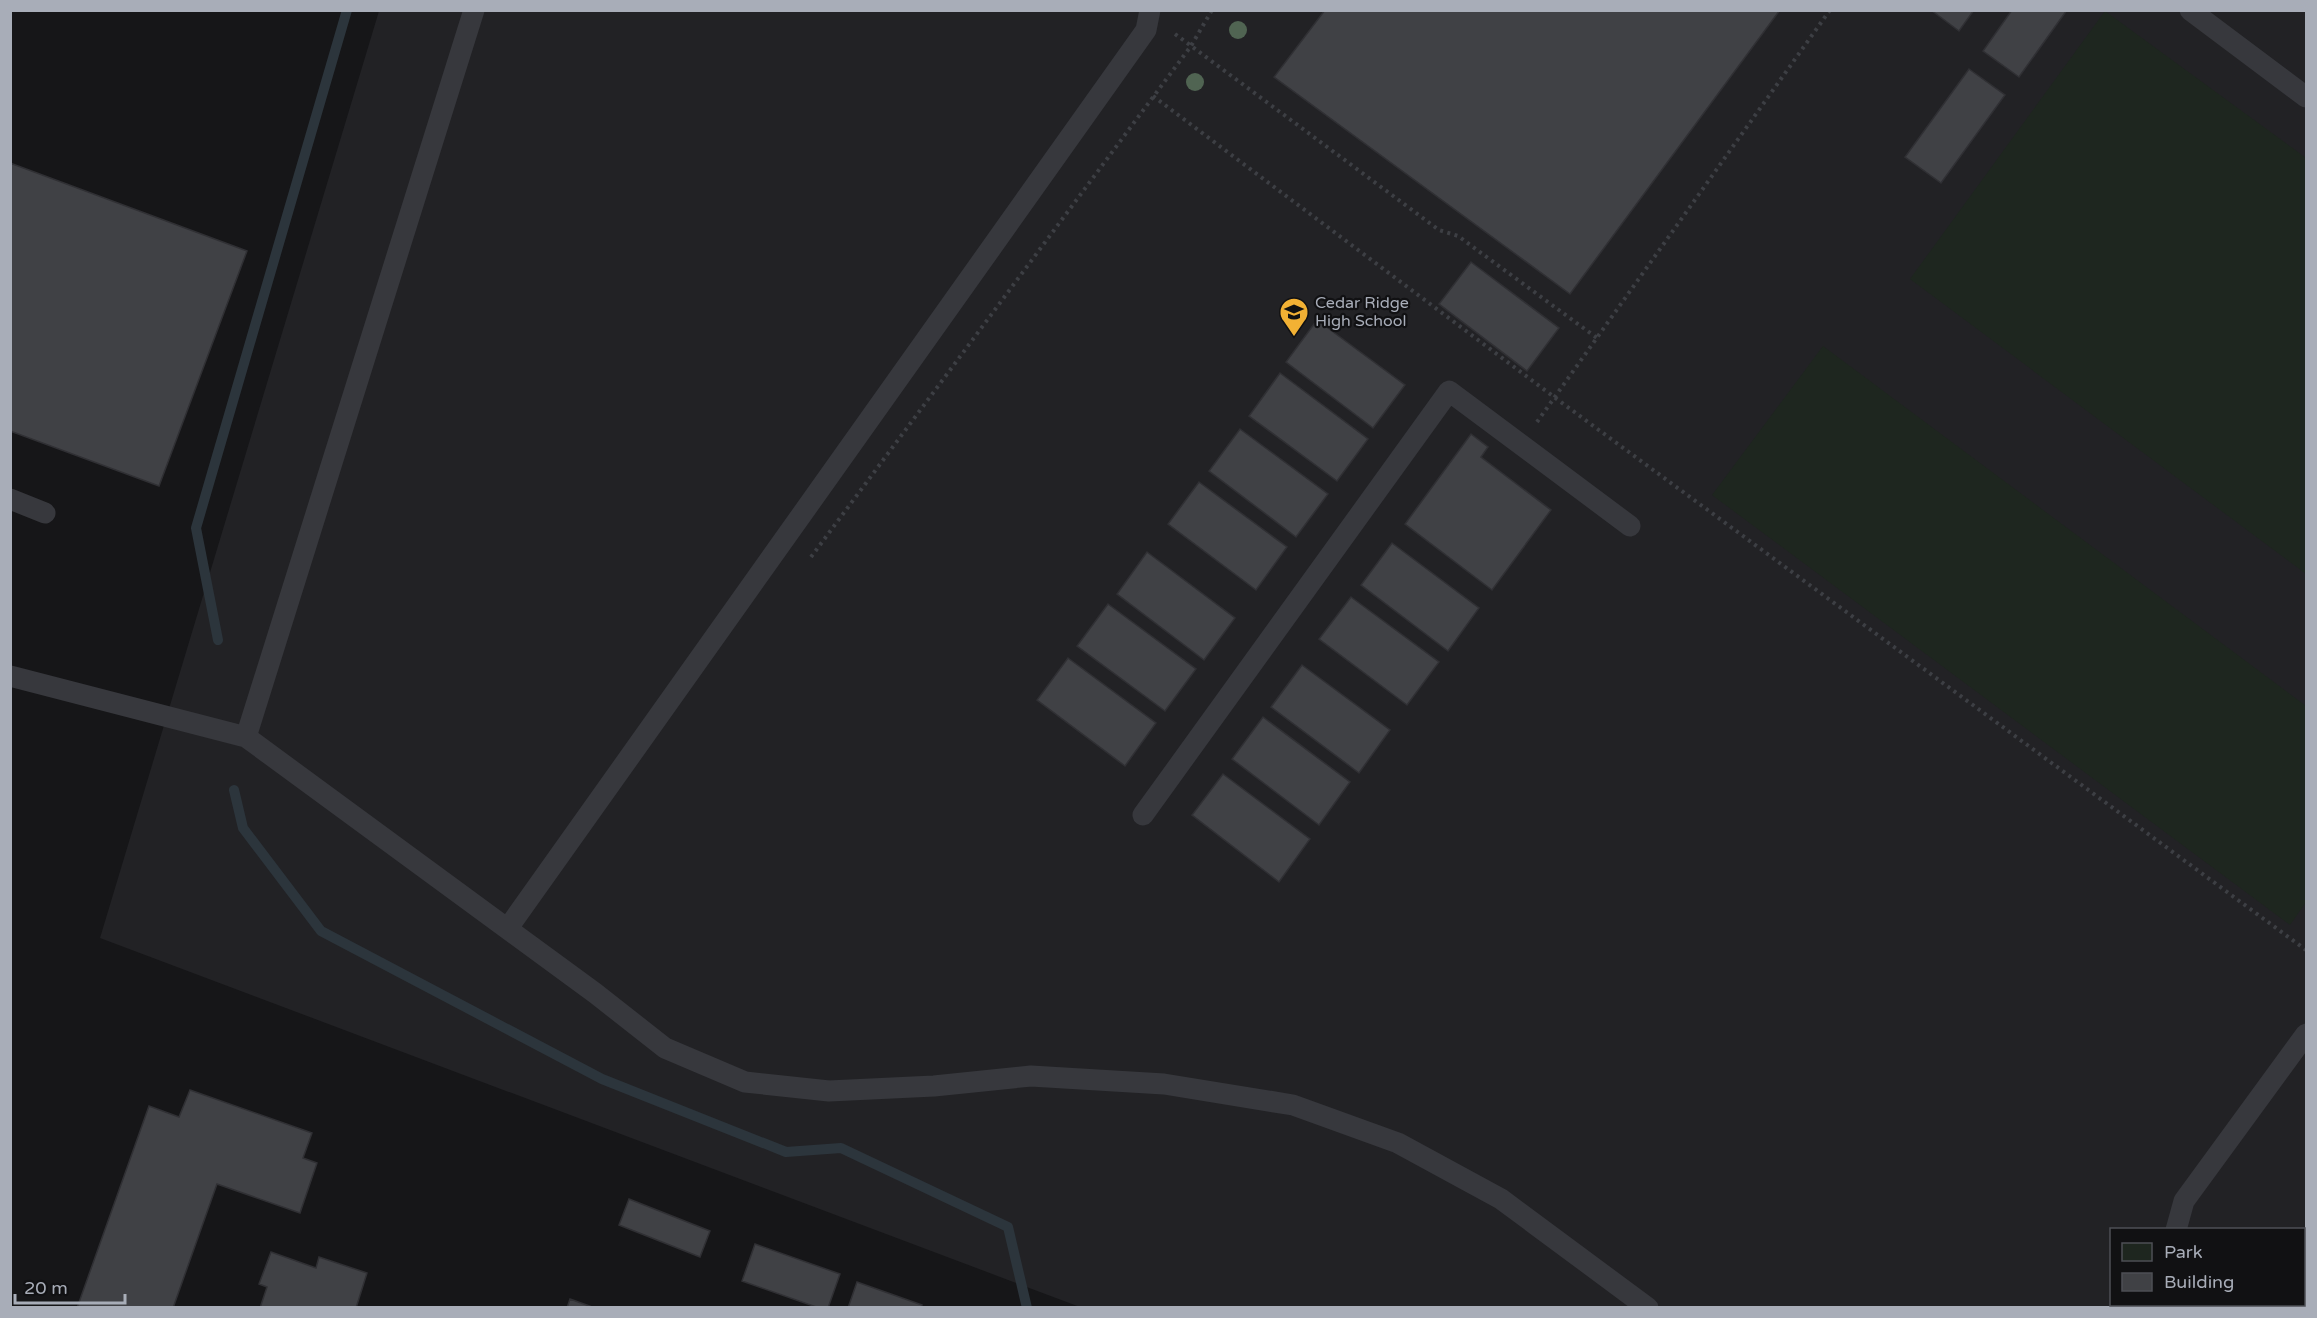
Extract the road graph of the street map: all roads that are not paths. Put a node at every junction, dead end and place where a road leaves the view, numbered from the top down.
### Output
1 (474, 10) edge
2 (2190, 10) edge
3 (1150, 13) edge
4 (2307, 97) edge
5 (10, 499) edge
6 (45, 513) dead end
7 (1630, 526) dead end
8 (10, 676) edge
9 (246, 737) junction
10 (1143, 815) dead end
11 (508, 928) junction
12 (2307, 1034) edge
13 (2177, 1228) edge
14 (1648, 1308) edge

1 - 9 lane
2 - 4 lane
3 - 11 lane
5 - 6 lane
7 - 10 lane
8 - 9 lane
9 - 11 lane
11 - 14 lane
12 - 13 lane

